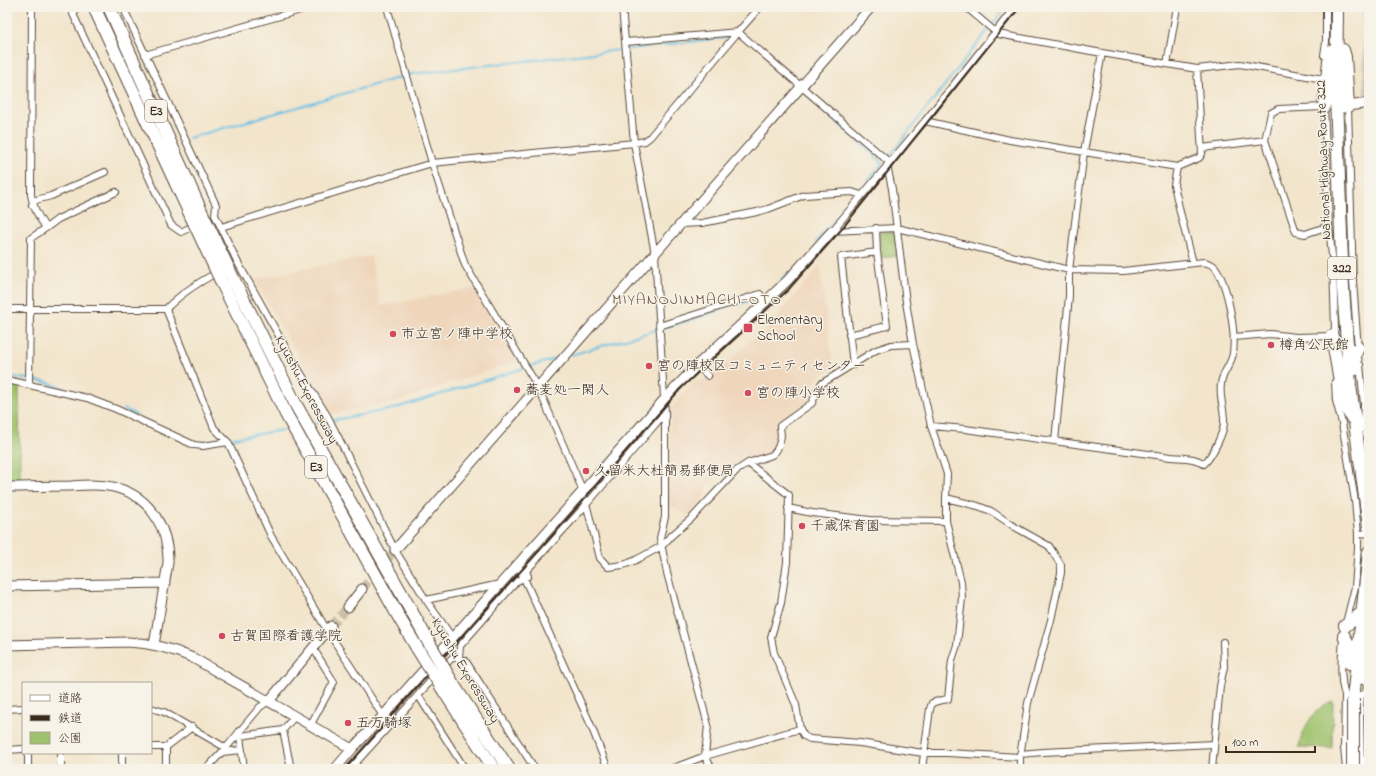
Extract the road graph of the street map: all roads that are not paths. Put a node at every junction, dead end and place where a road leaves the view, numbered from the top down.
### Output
1 (32, 7) edge
2 (77, 7) edge
3 (311, 7) edge
4 (387, 7) edge
5 (622, 7) edge
6 (760, 7) edge
7 (871, 7) edge
8 (966, 7) edge
9 (1015, 7) edge
10 (1177, 7) edge
11 (1326, 7) edge
12 (1337, 7) edge
13 (114, 8) edge
14 (96, 12) edge
15 (1337, 26) junction
16 (738, 32) junction
17 (995, 32) junction
18 (626, 42) junction
19 (1102, 54) junction
20 (144, 55) junction
21 (1167, 64) junction
22 (1197, 69) junction
23 (1323, 79) junction
24 (801, 86) junction
25 (1369, 103) edge
26 (1346, 107) junction
27 (1327, 108) junction
28 (924, 121) junction
29 (1265, 140) junction
30 (634, 144) junction
31 (1202, 148) junction
32 (1084, 152) junction
33 (432, 163) junction
34 (888, 164) junction
35 (1177, 167) junction
36 (105, 172) dead end
37 (116, 192) dead end
38 (862, 195) junction
39 (32, 205) junction
40 (196, 213) junction
41 (215, 215) junction
42 (682, 224) junction
43 (1329, 226) junction
44 (221, 227) junction
45 (46, 228) junction
46 (876, 228) junction
47 (897, 228) junction
48 (832, 231) junction
49 (877, 252) junction
50 (655, 254) junction
51 (237, 261) junction
52 (1193, 263) junction
53 (1069, 270) junction
54 (227, 280) junction
55 (765, 302) junction
56 (7, 309) edge
57 (30, 309) junction
58 (166, 309) junction
59 (659, 326) junction
60 (849, 335) junction
61 (1332, 336) junction
62 (1234, 337) junction
63 (913, 344) junction
64 (1358, 348) junction
65 (698, 365) junction
66 (853, 365) junction
67 (708, 376) dead end
68 (7, 380) edge
69 (29, 384) junction
70 (538, 387) junction
71 (663, 401) junction
72 (665, 413) junction
73 (1355, 422) junction
74 (931, 426) junction
75 (1056, 441) junction
76 (228, 442) junction
77 (1369, 447) edge
78 (748, 463) junction
79 (7, 487) edge
80 (583, 491) junction
81 (946, 498) junction
82 (586, 505) junction
83 (788, 508) junction
84 (946, 521) junction
85 (1369, 527) edge
86 (1369, 533) edge
87 (1358, 534) junction
88 (662, 546) junction
89 (395, 550) junction
90 (1369, 552) edge
91 (518, 565) junction
92 (524, 578) junction
93 (165, 583) junction
94 (1368, 583) edge
95 (501, 584) junction
96 (7, 586) edge
97 (362, 589) tunnel mouth
98 (426, 600) junction
99 (348, 607) tunnel mouth
100 (1364, 612) junction
101 (329, 628) junction
102 (1345, 631) junction
103 (452, 637) junction
104 (1369, 638) edge
105 (1223, 642) dead end
106 (7, 645) edge
107 (154, 645) junction
108 (1369, 647) edge
109 (313, 648) junction
110 (459, 658) junction
111 (1369, 661) edge
112 (449, 688) junction
113 (1354, 693) junction
114 (1368, 694) edge
115 (418, 695) junction
116 (269, 701) junction
117 (22, 708) edge
118 (152, 708) edge
119 (7, 709) edge
120 (295, 716) junction
121 (383, 716) junction
122 (311, 724) junction
123 (192, 727) junction
124 (800, 729) junction
125 (283, 730) junction
126 (239, 733) junction
127 (1214, 744) junction
128 (152, 747) edge
129 (166, 747) junction
130 (22, 749) edge
131 (352, 749) junction
132 (7, 750) edge
133 (224, 750) junction
134 (242, 750) junction
135 (28, 754) edge
136 (61, 754) edge
137 (122, 754) edge
138 (923, 754) junction
139 (705, 756) junction
140 (1020, 756) junction
141 (1369, 758) edge
142 (1350, 767) edge
143 (28, 769) edge
144 (61, 769) edge
145 (122, 769) edge
146 (166, 769) edge
147 (206, 769) edge
148 (244, 769) edge
149 (291, 769) edge
150 (336, 769) edge
151 (350, 769) edge
152 (465, 769) edge
153 (494, 769) edge
154 (509, 769) edge
155 (534, 769) edge
156 (608, 769) edge
157 (671, 769) edge
158 (712, 769) edge
159 (922, 769) edge
160 (1020, 769) edge
161 (1212, 769) edge
162 (1361, 769) edge

1 - 39 street
2 - 41 street
3 - 20 street
4 - 33 street
5 - 18 street
6 - 16 street
7 - 24 street
8 - 17 street
9 - 17 street
10 - 21 street
11 - 23 street
12 - 15 highway, National Highway Route 322 / 322
13 - 20 street
13 - 40 highway, Kyushu Expressway / E3
14 - 40 highway, Kyushu Expressway / E3
15 - 26 highway
15 - 27 highway
15 - 73 highway, National Highway Route 322 / 322
16 - 18 street
16 - 24 street
16 - 30 street
17 - 19 street
17 - 28 street
18 - 30 street
19 - 21 street
19 - 32 street
20 - 41 street
21 - 22 street
22 - 23 street
22 - 31 street
23 - 27 street
24 - 34 street
24 - 42 street
25 - 26 street
26 - 64 street
27 - 29 street
27 - 43 street
28 - 32 street
28 - 34 street
29 - 31 street
29 - 43 street
30 - 33 street
30 - 50 street
31 - 35 street
32 - 35 street
32 - 53 street
33 - 44 street
33 - 70 street
34 - 38 street
34 - 47 street
35 - 52 street
36 - 39 street
37 - 45 street
38 - 42 street
38 - 48 street
39 - 45 street
40 - 54 highway, Kyushu Expressway / E3, bridge
41 - 44 street
42 - 50 street
43 - 61 street
44 - 51 street
45 - 57 street
46 - 47 street
46 - 48 street
46 - 49 street
47 - 53 street
47 - 63 street
48 - 55 street
49 - 60 street
49 - 60 street
50 - 59 street
50 - 70 street
51 - 58 street
51 - 89 street
52 - 53 street
52 - 62 street
53 - 75 street
54 - 112 highway, Kyushu Expressway / E3, bridge
54 - 112 highway, Kyushu Expressway / E3, bridge
55 - 59 street
55 - 65 street
56 - 57 street
57 - 58 street
57 - 69 street
58 - 76 street
59 - 71 street
60 - 66 street
61 - 62 street
61 - 73 highway
61 - 87 street
62 - 75 street
63 - 66 street
63 - 74 street
64 - 73 highway
64 - 77 street
65 - 67 street
65 - 71 street
66 - 78 street
68 - 69 street
69 - 76 street
70 - 80 street
70 - 89 street
71 - 72 street
71 - 80 street
72 - 82 street
72 - 88 street
73 - 85 highway, National Highway Route 322 / 322
74 - 75 street
74 - 81 street
76 - 101 street
78 - 83 street
78 - 88 street
79 - 93 street
80 - 82 street
80 - 91 street
81 - 84 street
81 - 140 street
82 - 88 street
82 - 92 street
83 - 84 street
83 - 124 street
84 - 138 street
86 - 87 street
87 - 102 street
88 - 139 street
89 - 98 street
90 - 94 highway
91 - 92 street
91 - 95 street
92 - 110 street
92 - 156 street
93 - 96 street
93 - 107 street
94 - 100 highway
95 - 98 street
95 - 103 street
97 - 99 street
98 - 103 street
100 - 102 highway
100 - 113 highway
101 - 109 street
101 - 121 street
102 - 113 highway
102 - 142 street
103 - 121 street
104 - 108 street
104 - 113 highway
105 - 127 street
106 - 107 street
107 - 116 street
109 - 116 street
109 - 122 street
110 - 115 street
110 - 155 street
111 - 114 street
112 - 153 highway, Kyushu Expressway / E3
112 - 154 highway, Kyushu Expressway / E3
113 - 142 highway, bridge
114 - 142 street
115 - 151 street
115 - 152 street
116 - 120 street
116 - 126 street
117 - 119 street
118 - 123 street
120 - 122 street
120 - 125 street
121 - 131 street
122 - 131 street
123 - 129 street
123 - 133 street
124 - 138 street
124 - 139 street
125 - 126 street
125 - 149 street
126 - 133 street
126 - 134 street
127 - 140 street
127 - 161 street
128 - 129 street
129 - 146 street
130 - 132 street
131 - 150 street
133 - 134 street
133 - 147 street
134 - 148 street
135 - 143 street
136 - 144 street
137 - 145 street
138 - 140 street
138 - 159 street
139 - 157 street
139 - 158 street
140 - 160 street
141 - 142 street
142 - 162 street

